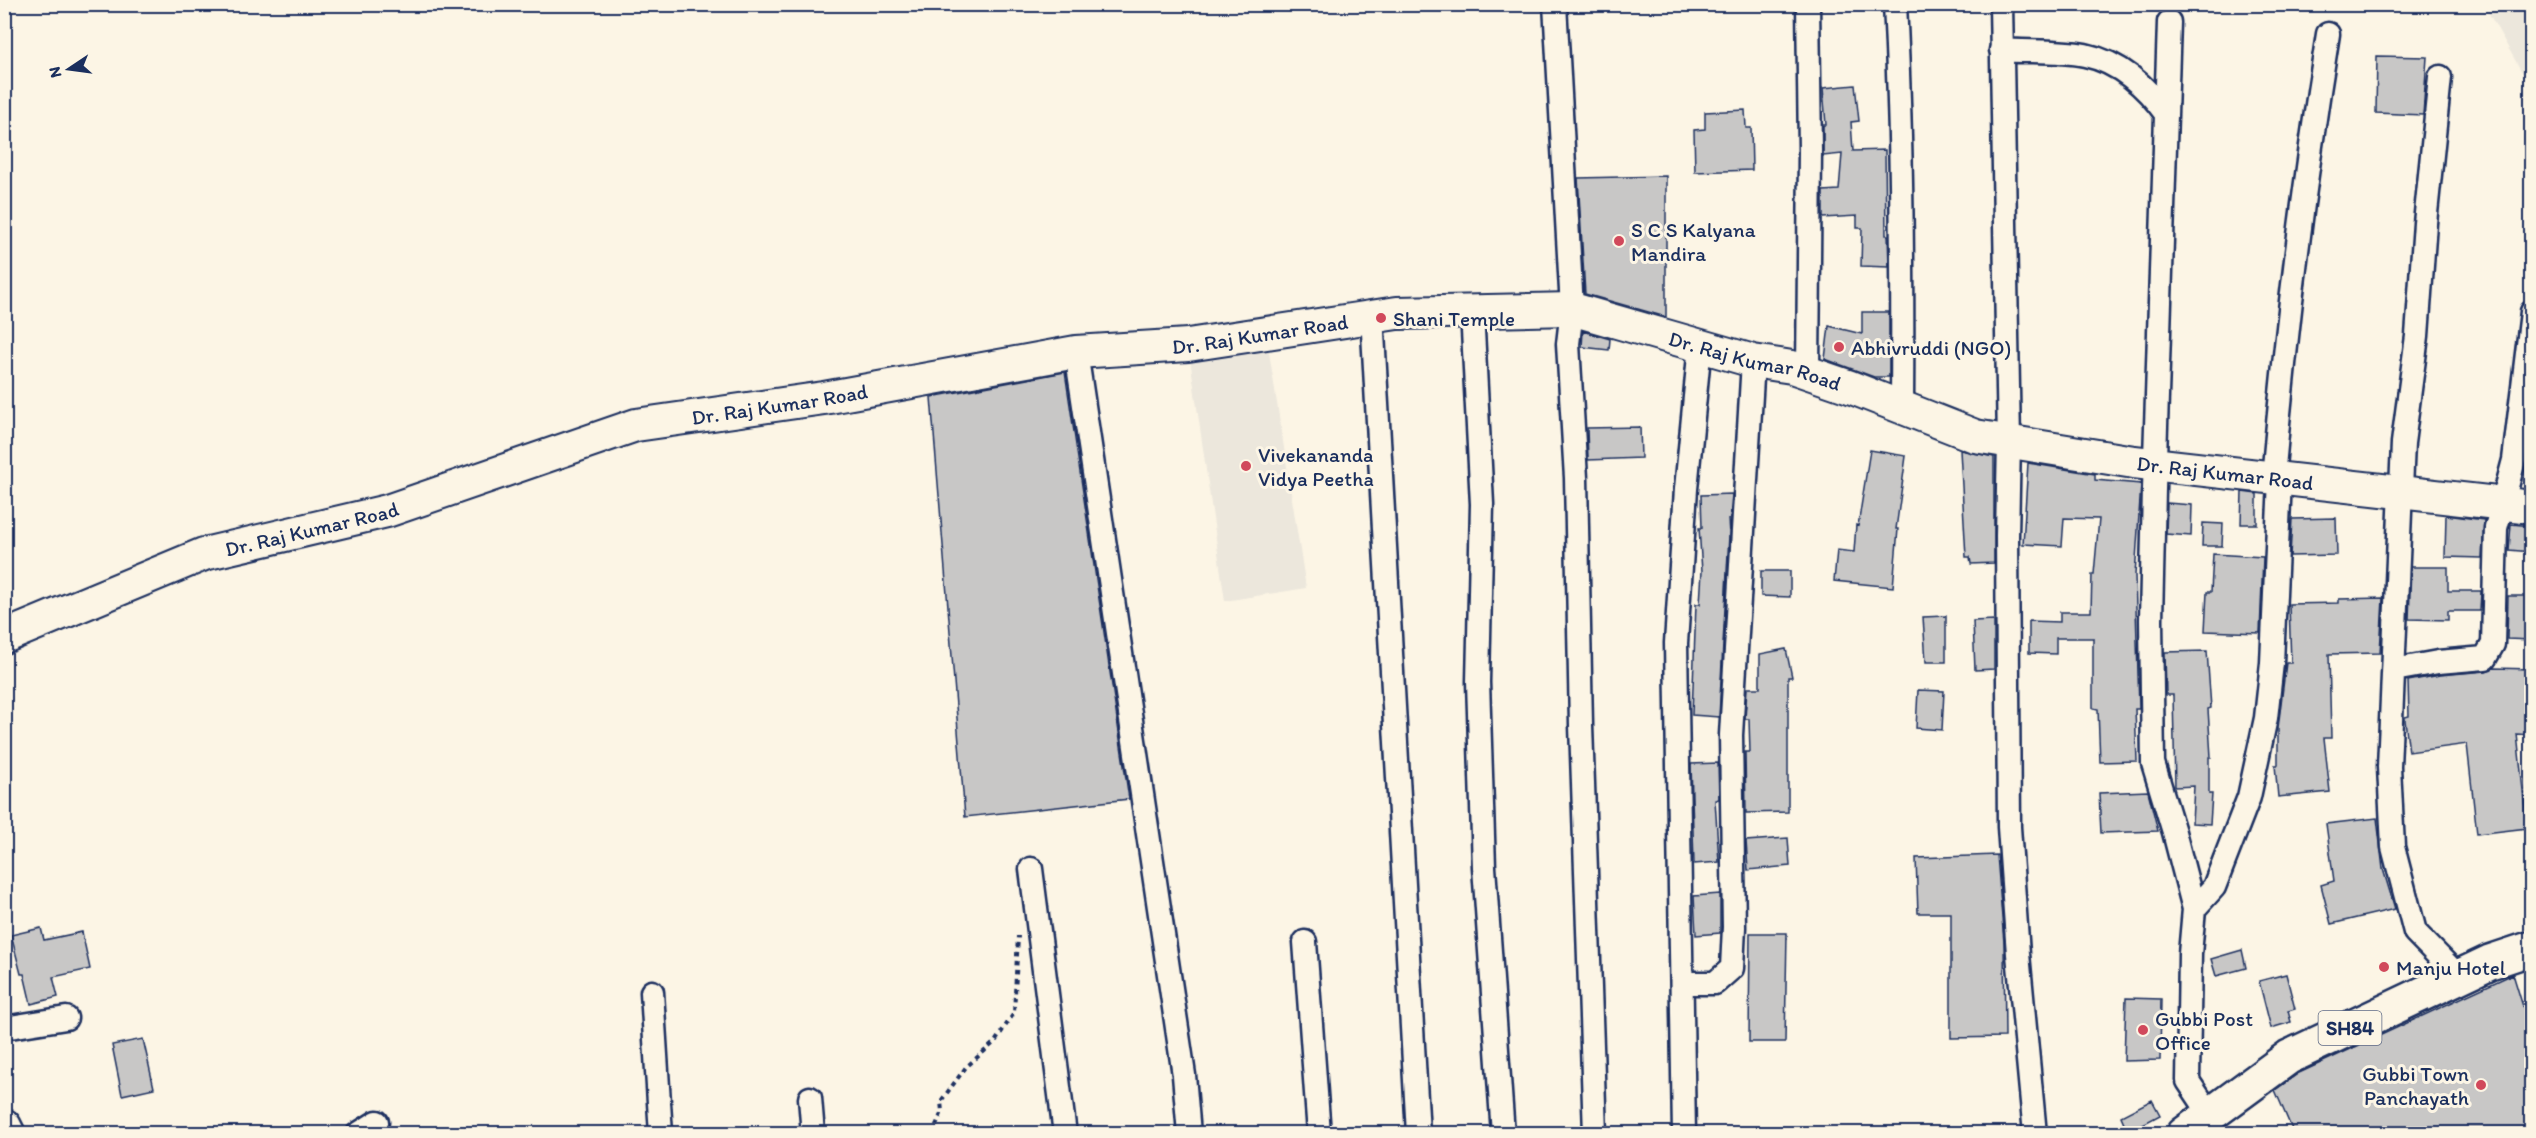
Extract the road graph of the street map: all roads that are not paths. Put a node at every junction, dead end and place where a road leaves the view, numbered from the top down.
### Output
1 (1555, 4) edge
2 (1808, 4) edge
3 (1895, 4) edge
4 (2001, 4) edge
5 (2169, 22) dead end
6 (2328, 34) dead end
7 (2001, 50) junction
8 (2440, 77) dead end
9 (2166, 114) junction
10 (1572, 309) junction
11 (1472, 311) junction
12 (2532, 312) edge
13 (1372, 315) junction
14 (1700, 345) junction
15 (1076, 352) junction
16 (1753, 361) junction
17 (1808, 372) junction
18 (1902, 407) junction
19 (2009, 442) junction
20 (2155, 464) junction
21 (2277, 479) junction
22 (2400, 492) junction
23 (2517, 505) edge
24 (4, 637) edge
25 (2394, 669) junction
26 (1031, 869) dead end
27 (2193, 909) junction
28 (1305, 942) dead end
29 (2532, 948) edge
30 (2459, 977) junction
31 (1682, 983) junction
32 (652, 992) dead end
33 (66, 1018) dead end
34 (4, 1028) edge
35 (810, 1098) dead end
36 (2210, 1114) junction
37 (4, 1126) edge
38 (8, 1134) edge
39 (661, 1134) edge
40 (813, 1134) edge
41 (1065, 1134) edge
42 (1189, 1134) edge
43 (1319, 1134) edge
44 (1418, 1134) edge
45 (1503, 1134) edge
46 (1594, 1134) edge
47 (1683, 1134) edge
48 (2035, 1134) edge
49 (2184, 1134) edge

1 - 10 street
2 - 17 street
3 - 18 street
4 - 7 street
5 - 9 street
6 - 21 street
7 - 9 street
7 - 19 street
8 - 22 street
9 - 20 street
10 - 11 street, Dr. Raj Kumar Road
10 - 14 street, Dr. Raj Kumar Road
10 - 46 street
11 - 13 street, Dr. Raj Kumar Road
11 - 45 street
12 - 23 street
13 - 15 street, Dr. Raj Kumar Road
13 - 44 street
14 - 16 street, Dr. Raj Kumar Road
14 - 31 street
15 - 24 street, Dr. Raj Kumar Road
15 - 42 street
16 - 17 street, Dr. Raj Kumar Road
16 - 31 street
17 - 18 street, Dr. Raj Kumar Road
18 - 19 street, Dr. Raj Kumar Road
19 - 20 street, Dr. Raj Kumar Road
19 - 48 street
20 - 21 street, Dr. Raj Kumar Road
20 - 27 street
21 - 22 street, Dr. Raj Kumar Road
21 - 27 street
22 - 23 street, Dr. Raj Kumar Road
22 - 25 street
23 - 25 street
25 - 30 street
26 - 41 street
27 - 36 street
28 - 43 street
29 - 30 main road, SH84
30 - 36 main road, SH84
31 - 47 street
32 - 39 street
33 - 34 street
35 - 40 street
36 - 49 main road, SH84
37 - 38 main road

